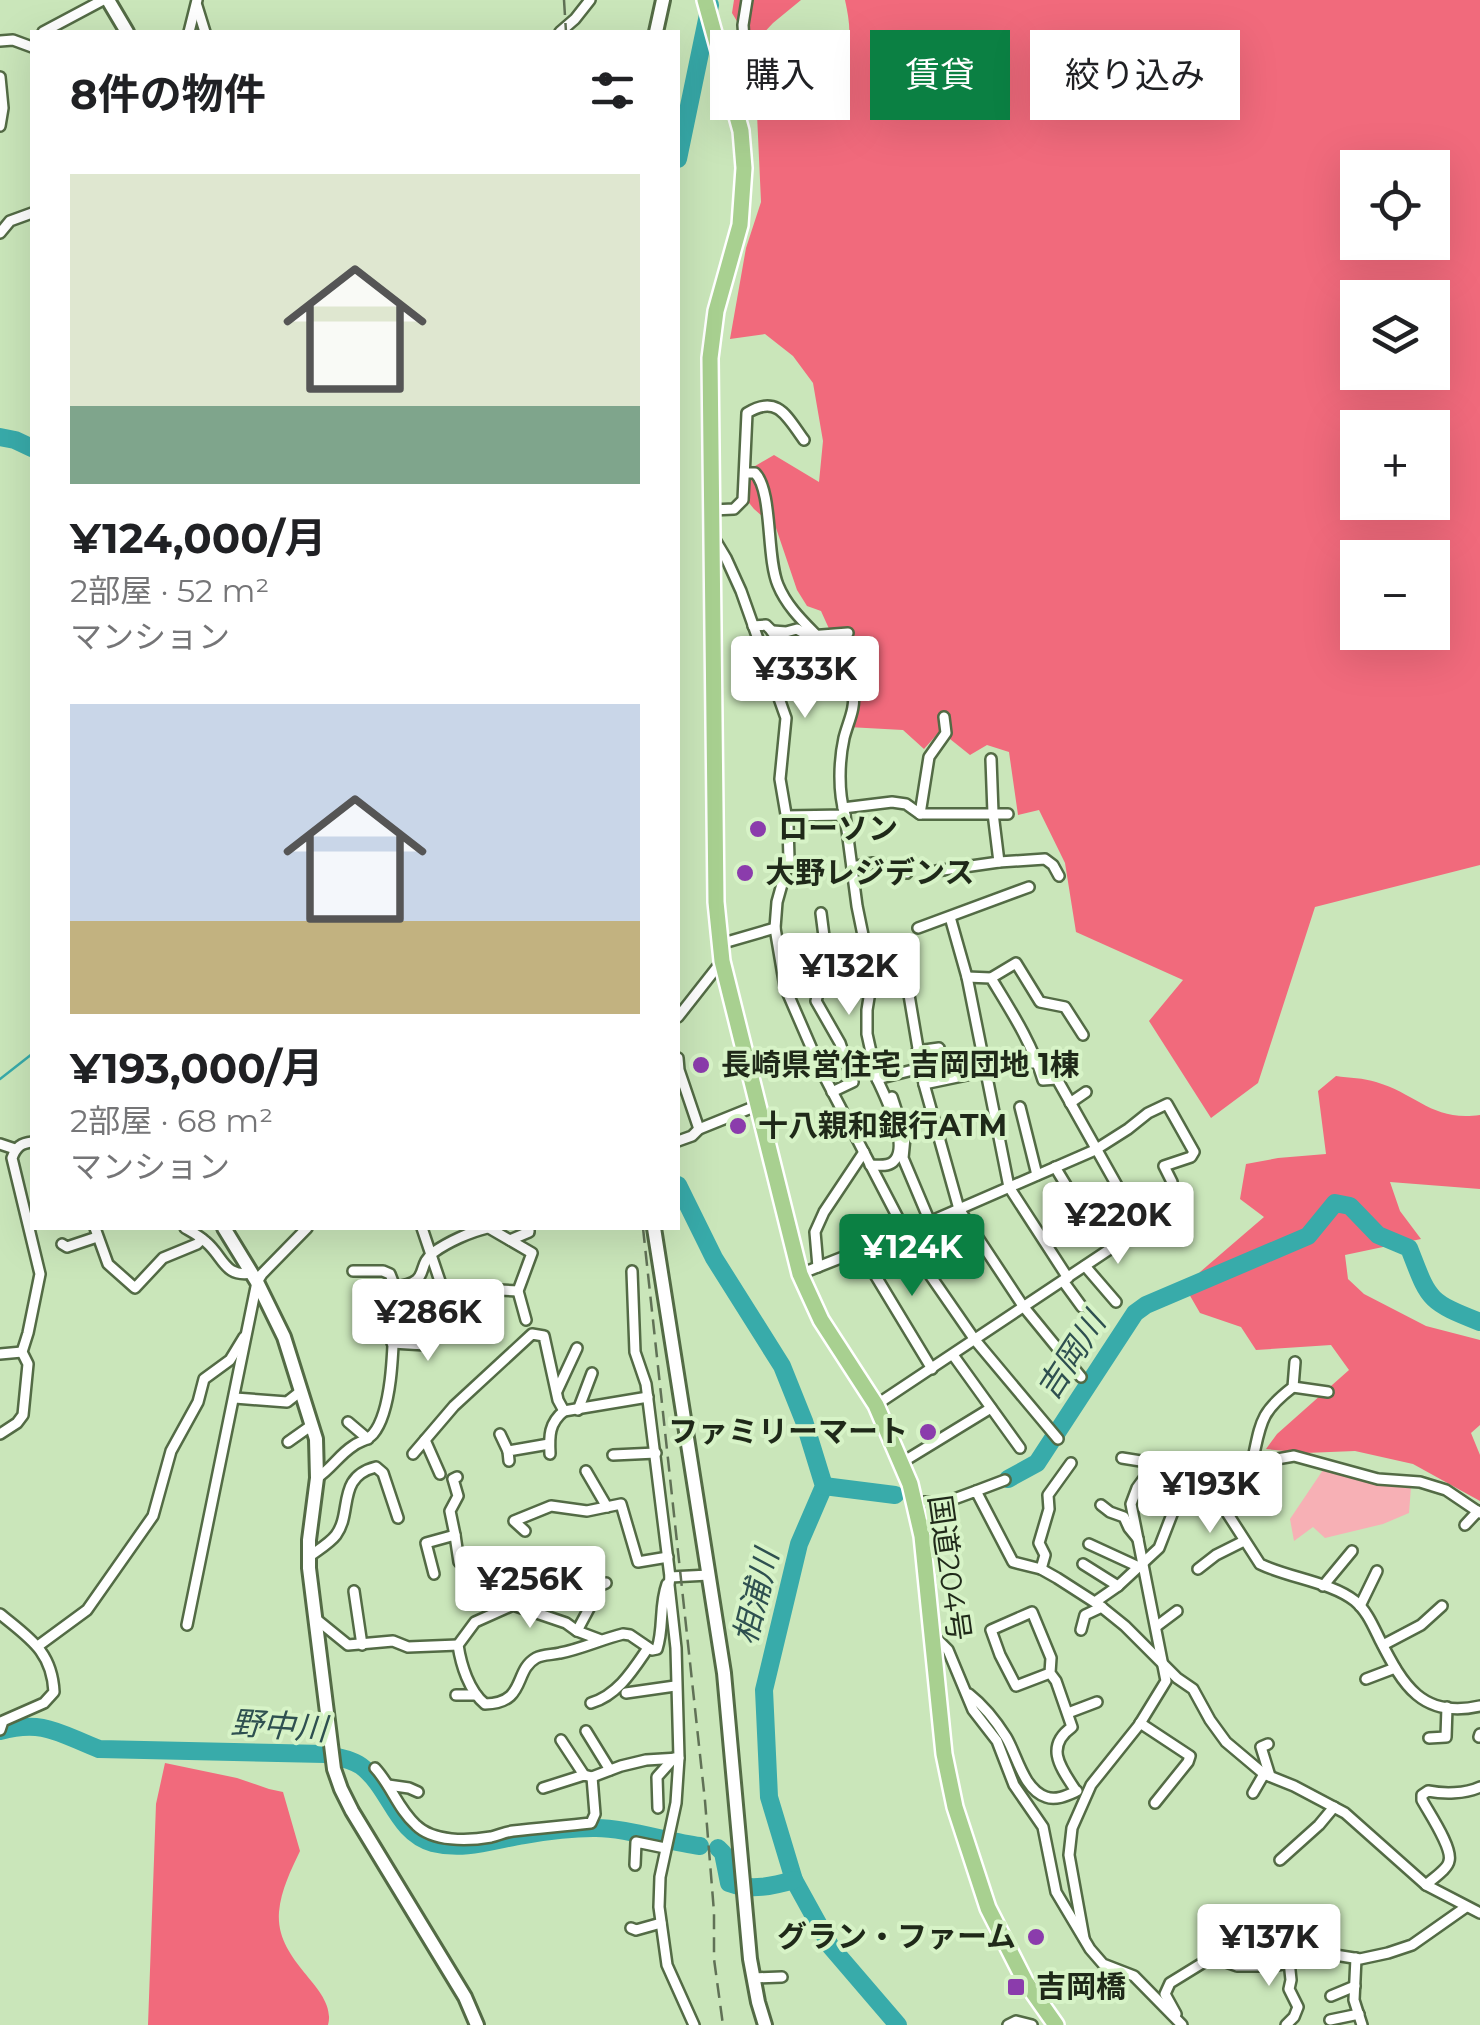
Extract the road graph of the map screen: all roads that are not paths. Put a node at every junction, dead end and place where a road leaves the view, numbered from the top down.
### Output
1 (106, 0) edge
2 (590, 0) edge
3 (664, 0) edge
4 (705, 0) edge
5 (747, 0) edge
6 (197, 2) edge
7 (48, 30) edge
8 (126, 30) edge
9 (190, 30) edge
10 (204, 30) edge
11 (562, 30) edge
12 (656, 30) edge
13 (714, 30) edge
14 (742, 30) edge
15 (0, 41) edge
16 (30, 44) edge
17 (0, 76) edge
18 (737, 120) edge
19 (0, 126) edge
20 (30, 214) edge
21 (0, 233) edge
22 (804, 440) dead end
23 (745, 473) junction
24 (712, 510) junction
25 (712, 536) junction
26 (753, 626) junction
27 (773, 631) junction
28 (848, 633) dead end
29 (816, 636) junction
30 (797, 658) dead end
31 (944, 717) dead end
32 (991, 758) dead end
33 (844, 811) junction
34 (993, 813) junction
35 (920, 814) junction
36 (1008, 814) dead end
37 (786, 816) junction
38 (1000, 862) junction
39 (852, 867) junction
40 (936, 871) dead end
41 (907, 872) dead end
42 (1060, 876) dead end
43 (1029, 886) dead end
44 (821, 912) dead end
45 (950, 917) junction
46 (775, 928) junction
47 (918, 928) dead end
48 (720, 944) junction
49 (722, 962) junction
50 (967, 976) junction
51 (992, 978) junction
52 (907, 982) dead end
53 (680, 1014) edge
54 (1083, 1035) dead end
55 (939, 1048) dead end
56 (917, 1051) junction
57 (1038, 1063) junction
58 (921, 1068) junction
59 (985, 1072) junction
60 (680, 1074) edge
61 (881, 1081) junction
62 (924, 1084) junction
63 (832, 1092) junction
64 (1086, 1092) dead end
65 (1070, 1103) junction
66 (756, 1106) junction
67 (1020, 1107) dead end
68 (696, 1132) junction
69 (680, 1140) edge
70 (954, 1140) dead end
71 (30, 1142) edge
72 (0, 1144) edge
73 (941, 1144) junction
74 (15, 1149) junction
75 (1095, 1150) junction
76 (864, 1152) junction
77 (870, 1165) junction
78 (1054, 1167) junction
79 (1037, 1175) junction
80 (1008, 1187) junction
81 (959, 1209) junction
82 (930, 1222) junction
83 (1138, 1223) junction
84 (1092, 1228) dead end
85 (188, 1230) edge
86 (225, 1230) edge
87 (305, 1230) edge
88 (423, 1230) edge
89 (477, 1230) edge
90 (492, 1230) edge
91 (529, 1230) edge
92 (654, 1230) edge
93 (96, 1232) edge
94 (904, 1233) junction
95 (202, 1239) junction
96 (510, 1240) junction
97 (62, 1244) dead end
98 (860, 1250) junction
99 (430, 1254) junction
100 (1085, 1266) junction
101 (818, 1267) junction
102 (352, 1271) dead end
103 (632, 1271) dead end
104 (800, 1274) junction
105 (254, 1278) junction
106 (1065, 1280) junction
107 (395, 1287) junction
108 (518, 1292) junction
109 (1116, 1302) dead end
110 (1024, 1306) junction
111 (1082, 1307) dead end
112 (526, 1320) dead end
113 (369, 1324) dead end
114 (392, 1324) junction
115 (248, 1331) junction
116 (426, 1337) dead end
117 (975, 1340) junction
118 (392, 1343) junction
119 (577, 1348) dead end
120 (22, 1352) junction
121 (0, 1354) edge
122 (953, 1354) junction
123 (1295, 1362) dead end
124 (932, 1368) junction
125 (592, 1374) dead end
126 (1081, 1377) dead end
127 (1293, 1387) junction
128 (302, 1391) junction
129 (556, 1392) junction
130 (1328, 1392) dead end
131 (648, 1397) junction
132 (234, 1398) junction
133 (876, 1405) junction
134 (991, 1408) junction
135 (578, 1410) junction
136 (564, 1411) junction
137 (348, 1422) dead end
138 (312, 1425) junction
139 (0, 1434) edge
140 (500, 1434) dead end
141 (368, 1439) junction
142 (1058, 1439) dead end
143 (425, 1440) junction
144 (288, 1442) dead end
145 (1020, 1448) dead end
146 (413, 1454) dead end
147 (656, 1454) junction
148 (613, 1455) dead end
149 (1122, 1458) dead end
150 (900, 1463) junction
151 (1071, 1463) dead end
152 (1252, 1463) junction
153 (586, 1471) dead end
154 (1155, 1473) junction
155 (440, 1474) dead end
156 (1200, 1476) junction
157 (458, 1477) dead end
158 (318, 1478) junction
159 (1005, 1480) dead end
160 (976, 1491) junction
161 (914, 1502) junction
162 (1101, 1505) dead end
163 (607, 1507) junction
164 (1479, 1512) edge
165 (398, 1518) dead end
166 (1464, 1524) dead end
167 (525, 1530) dead end
168 (456, 1536) junction
169 (1139, 1540) junction
170 (1244, 1541) junction
171 (1088, 1544) dead end
172 (1352, 1551) dead end
173 (310, 1556) junction
174 (668, 1557) junction
175 (469, 1562) dead end
176 (1141, 1565) junction
177 (1040, 1569) junction
178 (1087, 1569) dead end
179 (1198, 1569) dead end
180 (1377, 1571) dead end
181 (434, 1574) dead end
182 (709, 1575) junction
183 (578, 1576) dead end
184 (670, 1578) junction
185 (606, 1583) dead end
186 (1118, 1586) junction
187 (1323, 1586) junction
188 (589, 1590) junction
189 (354, 1591) dead end
190 (1098, 1604) junction
191 (1360, 1606) junction
192 (1442, 1606) dead end
193 (1177, 1611) dead end
194 (0, 1614) edge
195 (314, 1618) junction
196 (188, 1625) dead end
197 (1157, 1626) junction
198 (1082, 1630) dead end
199 (577, 1631) junction
200 (930, 1632) junction
201 (601, 1640) junction
202 (362, 1645) junction
203 (458, 1645) junction
204 (1383, 1645) junction
205 (38, 1646) junction
206 (648, 1648) junction
207 (1164, 1666) junction
208 (1395, 1668) junction
209 (1050, 1673) junction
210 (1366, 1680) dead end
211 (675, 1686) junction
212 (966, 1692) junction
213 (626, 1693) dead end
214 (476, 1694) junction
215 (456, 1695) dead end
216 (1097, 1702) dead end
217 (591, 1703) dead end
218 (1480, 1706) edge
219 (1447, 1707) junction
220 (1068, 1713) junction
221 (1140, 1723) junction
222 (1, 1726) edge
223 (586, 1731) dead end
224 (1429, 1738) dead end
225 (1268, 1744) dead end
226 (561, 1746) dead end
227 (676, 1758) junction
228 (375, 1768) dead end
229 (610, 1770) junction
230 (1267, 1775) junction
231 (588, 1776) junction
232 (388, 1785) junction
233 (1091, 1785) junction
234 (1480, 1787) edge
235 (542, 1788) dead end
236 (1076, 1791) junction
237 (418, 1792) dead end
238 (1253, 1793) dead end
239 (1155, 1803) dead end
240 (1334, 1807) junction
241 (658, 1808) dead end
242 (665, 1848) junction
243 (1280, 1860) dead end
244 (634, 1865) dead end
245 (1426, 1885) junction
246 (1466, 1908) junction
247 (1480, 1912) edge
248 (662, 1923) junction
249 (630, 1928) dead end
250 (1084, 1938) junction
251 (1356, 1958) junction
252 (1288, 1961) junction
253 (782, 1976) dead end
254 (754, 1978) junction
255 (1355, 1986) junction
256 (1331, 1996) dead end
257 (1330, 2020) dead end
258 (1360, 2020) edge
259 (477, 2025) edge
260 (694, 2025) edge
261 (765, 2025) edge
262 (1008, 2025) edge
263 (1032, 2025) edge
264 (1056, 2025) edge
265 (1286, 2025) edge

1 - 7 street
1 - 8 street
2 - 11 street
3 - 12 street
4 - 13 highway, 国道204号
5 - 14 street
6 - 9 street
6 - 10 street
15 - 16 street
17 - 19 street
18 - 24 highway, 国道204号
20 - 21 street
22 - 23 street
23 - 24 street
23 - 29 street
24 - 25 highway, 国道204号
25 - 26 street
25 - 48 highway, 国道204号
26 - 27 street
26 - 37 street
27 - 29 street
27 - 30 street
28 - 29 street
29 - 33 street
31 - 35 street
32 - 34 street
33 - 35 street
33 - 37 street
33 - 39 street
34 - 35 street
34 - 36 street
34 - 38 street
37 - 46 street
38 - 40 street
38 - 42 street
39 - 41 street
39 - 61 street
43 - 45 street
44 - 63 street
45 - 47 street
45 - 50 street
46 - 48 street
46 - 63 street
48 - 49 highway, 国道204号
49 - 53 street
49 - 66 highway, 国道204号
50 - 51 street
50 - 59 street
51 - 54 street
51 - 57 street
52 - 56 street
55 - 56 street
56 - 58 street
57 - 59 street
57 - 65 street
58 - 61 street
58 - 62 street
59 - 62 street
59 - 80 street
60 - 68 street
61 - 77 street
61 - 82 street
62 - 73 street
63 - 76 street
64 - 65 street
65 - 75 street
66 - 68 street
66 - 104 highway, 国道204号
67 - 79 street
68 - 69 street
70 - 73 street
71 - 74 street
72 - 74 street
73 - 81 street
74 - 120 street
75 - 78 street
75 - 83 street
75 - 83 street
76 - 77 street
76 - 101 street
77 - 94 street
78 - 79 street
78 - 84 street
79 - 80 street
80 - 81 street
80 - 106 street
81 - 82 street
81 - 110 street
82 - 94 street
83 - 100 street
85 - 95 street
86 - 105 street
87 - 105 street
88 - 99 street
89 - 99 street
90 - 96 street
91 - 96 street
92 - 182 street
93 - 95 street
93 - 97 street
94 - 98 street
94 - 117 street
95 - 105 street
96 - 108 street
98 - 101 street
98 - 124 street
99 - 107 street
99 - 108 street
100 - 106 street
100 - 109 street
101 - 104 street
102 - 107 street
103 - 131 street
104 - 133 highway, 国道204号
105 - 115 street
105 - 128 street
106 - 110 street
106 - 111 street
107 - 114 street
108 - 112 street
110 - 117 street
110 - 126 street
113 - 114 street
114 - 118 street
115 - 132 street
115 - 205 street
116 - 118 street
117 - 122 street
117 - 142 street
118 - 141 street
119 - 129 street
120 - 121 street
120 - 139 street
122 - 124 street
122 - 134 street
123 - 127 street
124 - 133 street
125 - 135 street
127 - 130 street
127 - 152 street
128 - 132 street
128 - 138 street
129 - 136 street
129 - 143 street
131 - 135 street
131 - 147 street
132 - 196 street
133 - 150 highway, 国道204号
134 - 145 street
134 - 150 street
135 - 136 street
136 - 140 street
137 - 141 street
138 - 144 street
138 - 158 street
141 - 158 street
143 - 146 street
143 - 155 street
147 - 148 street
147 - 174 street
149 - 154 street
150 - 161 highway, 国道204号
151 - 177 street
152 - 156 street
152 - 164 street
153 - 163 street
154 - 156 street
154 - 169 street
156 - 170 street
156 - 176 street
157 - 168 street
158 - 173 street
159 - 160 street
160 - 161 street
160 - 177 street
161 - 200 highway, 国道204号
162 - 169 street
163 - 167 street
163 - 174 street
164 - 166 street
165 - 173 street
168 - 175 street
168 - 181 street
169 - 176 street
170 - 179 street
170 - 187 street
171 - 176 street
172 - 187 street
173 - 195 street
174 - 184 street
176 - 186 street
176 - 197 street
177 - 190 street
178 - 186 street
180 - 191 street
182 - 184 street
182 - 254 street
183 - 188 street
184 - 206 street
184 - 211 street
185 - 188 street
186 - 190 street
187 - 191 street
188 - 199 street
189 - 202 street
190 - 198 street
190 - 207 street
191 - 204 street
192 - 204 street
193 - 197 street
194 - 205 street
195 - 202 street
195 - 259 street
197 - 207 street
199 - 201 street
199 - 203 street
200 - 212 street
200 - 264 highway, 国道204号
201 - 206 street
201 - 214 street
202 - 203 street
203 - 214 street
204 - 208 street
205 - 222 street
206 - 217 street
207 - 221 street
207 - 230 street
208 - 210 street
208 - 219 street
209 - 209 street
209 - 220 street
211 - 213 street
211 - 227 street
212 - 236 street
212 - 250 street
214 - 215 street
216 - 220 street
218 - 219 street
219 - 224 street
220 - 236 street
221 - 233 street
221 - 239 street
223 - 229 street
225 - 230 street
226 - 231 street
227 - 229 street
227 - 241 street
227 - 242 street
228 - 232 street
229 - 231 street
230 - 238 street
230 - 240 street
231 - 232 street
231 - 235 street
232 - 237 street
233 - 236 street
233 - 250 street
234 - 245 street
240 - 243 street
240 - 245 street
242 - 244 street
242 - 248 street
245 - 246 street
246 - 247 street
246 - 251 street
248 - 249 street
248 - 260 street
250 - 252 street
251 - 252 street
251 - 255 street
252 - 265 street
253 - 254 street
254 - 261 street
255 - 256 street
255 - 258 street
257 - 258 street
262 - 263 street

